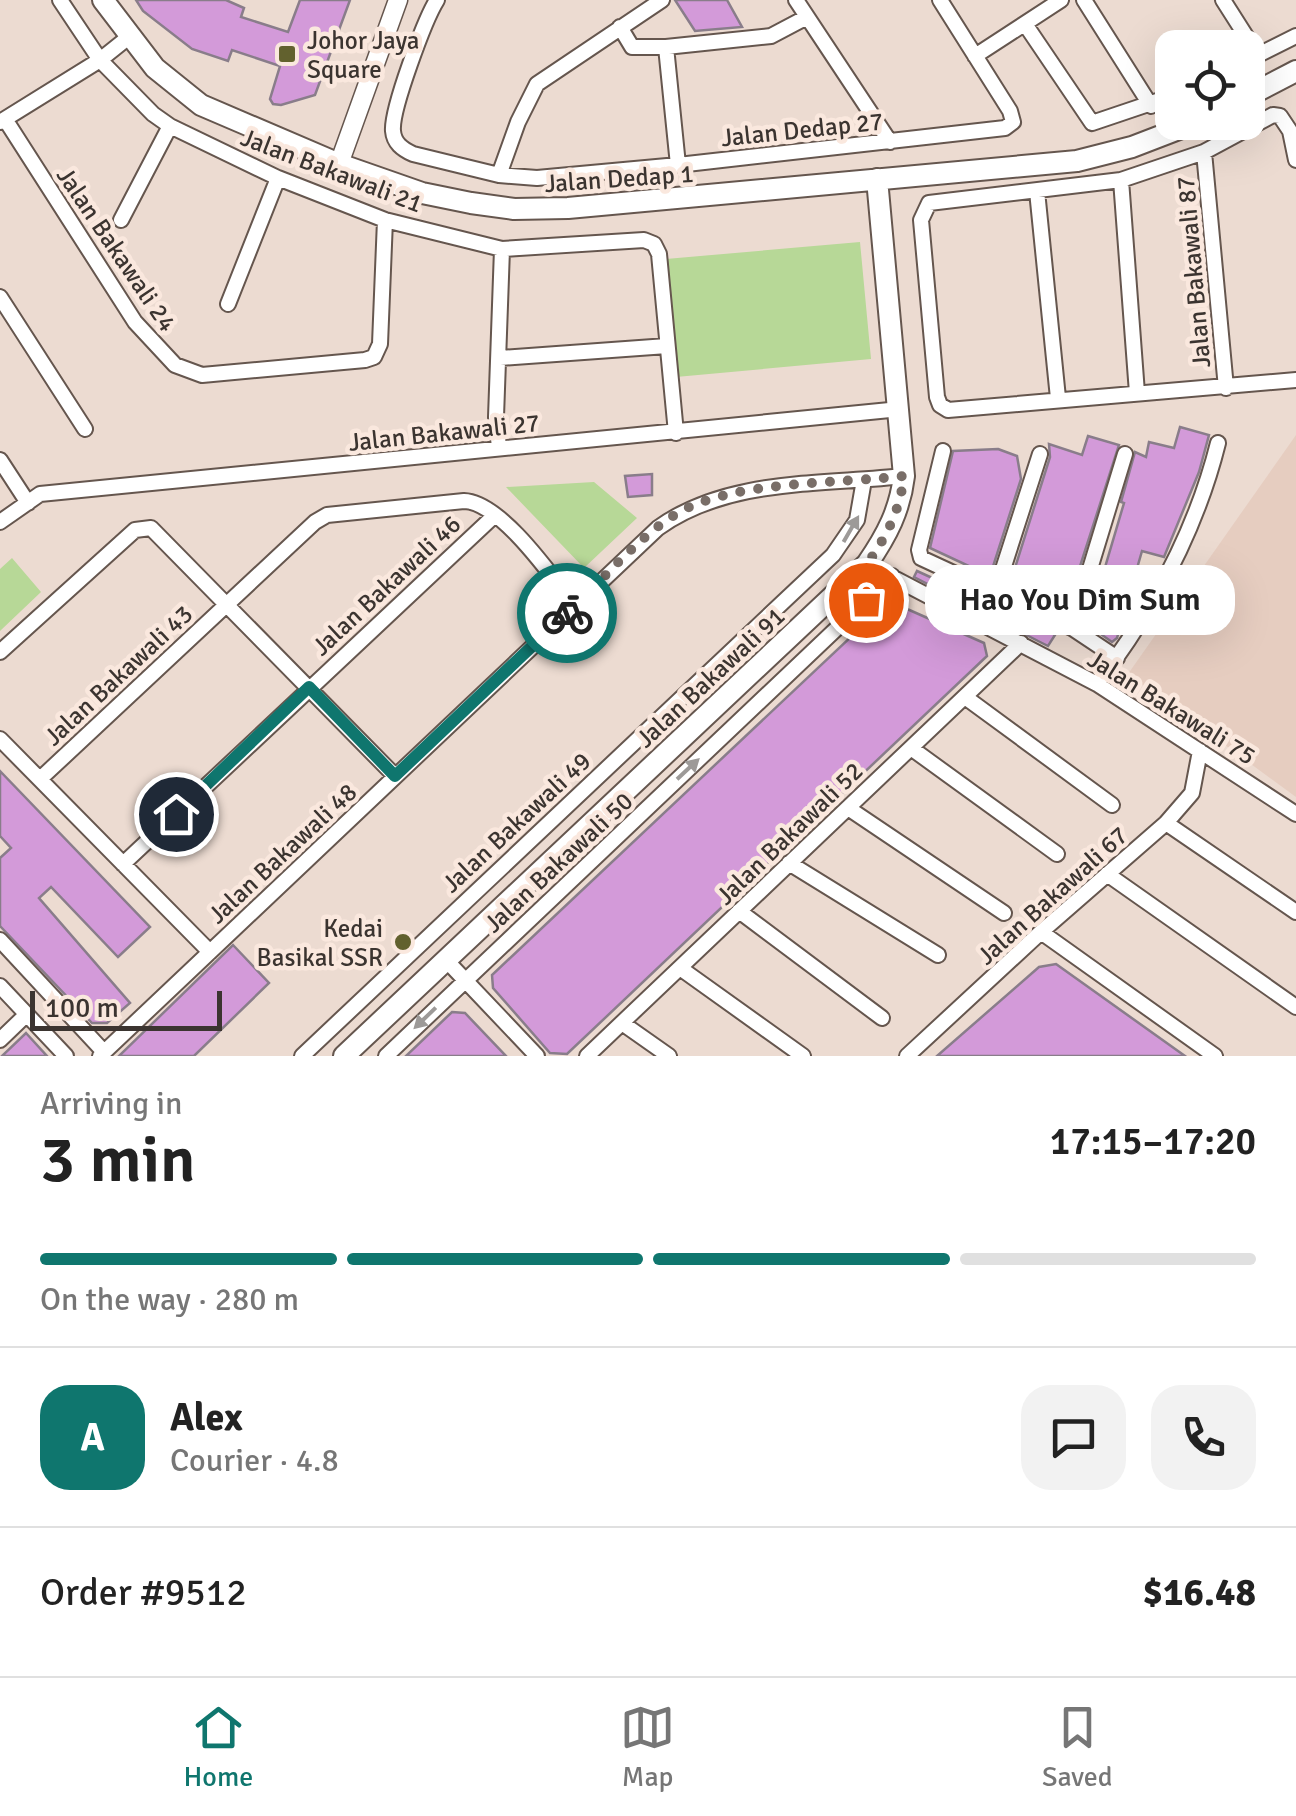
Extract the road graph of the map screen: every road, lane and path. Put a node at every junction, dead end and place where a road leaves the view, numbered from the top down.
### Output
1 (60, 0) edge
2 (103, 0) edge
3 (398, 0) edge
4 (437, 0) edge
5 (662, 0) edge
6 (796, 0) edge
7 (940, 0) edge
8 (1061, 0) edge
9 (1084, 0) edge
10 (1223, 0) edge
11 (807, 16) junction
12 (1025, 24) junction
13 (620, 27) junction
14 (1239, 30) edge
15 (130, 36) junction
16 (1296, 36) edge
17 (666, 48) junction
18 (1265, 52) edge
19 (975, 56) junction
20 (100, 60) junction
21 (1296, 71) edge
22 (1265, 87) edge
23 (1155, 104) edge
24 (1151, 106) junction
25 (2, 120) edge
26 (170, 126) junction
27 (1155, 138) edge
28 (890, 142) junction
29 (1204, 152) junction
30 (1296, 160) edge
31 (339, 164) junction
32 (678, 165) junction
33 (499, 175) junction
34 (278, 178) junction
35 (877, 179) junction
36 (1121, 180) junction
37 (1037, 191) junction
38 (120, 220) dead end
39 (385, 220) junction
40 (502, 249) junction
41 (0, 297) edge
42 (228, 304) dead end
43 (667, 346) junction
44 (500, 358) junction
45 (1296, 380) edge
46 (1226, 388) junction
47 (1137, 392) junction
48 (1058, 398) junction
49 (900, 409) junction
50 (85, 430) dead end
51 (676, 433) junction
52 (1218, 443) dead end
53 (499, 448) junction
54 (943, 451) dead end
55 (1040, 454) dead end
56 (1125, 454) dead end
57 (0, 460) edge
58 (904, 476) junction
59 (864, 480) junction
60 (28, 503) junction
61 (495, 515) junction
62 (0, 522) edge
63 (867, 564) junction
64 (892, 576) junction
65 (996, 591) junction
66 (227, 604) junction
67 (575, 606) junction
68 (1072, 628) junction
69 (1022, 642) junction
70 (0, 652) edge
71 (1117, 658) junction
72 (1097, 684) junction
73 (309, 687) junction
74 (965, 696) junction
75 (0, 739) edge
76 (910, 748) junction
77 (1200, 751) junction
78 (395, 776) junction
79 (40, 780) junction
80 (1112, 805) dead end
81 (848, 808) junction
82 (1296, 814) edge
83 (1166, 823) junction
84 (1057, 854) dead end
85 (122, 864) junction
86 (790, 864) junction
87 (1107, 874) junction
88 (739, 911) junction
89 (1296, 912) edge
90 (1004, 913) dead end
91 (1041, 932) junction
92 (0, 940) edge
93 (210, 952) junction
94 (938, 955) dead end
95 (445, 959) junction
96 (680, 968) junction
97 (465, 980) junction
98 (0, 986) edge
99 (1296, 1007) edge
100 (27, 1014) junction
101 (882, 1018) dead end
102 (622, 1023) junction
103 (0, 1040) edge
104 (102, 1054) edge
105 (66, 1056) edge
106 (302, 1056) edge
107 (344, 1056) edge
108 (386, 1056) edge
109 (537, 1056) edge
110 (588, 1056) edge
111 (670, 1056) edge
112 (802, 1056) edge
113 (907, 1056) edge
114 (1215, 1056) edge

1 - 20 street, Jalan Bakawali 21
2 - 15 main road, Jalan Dedap 1
3 - 31 street
4 - 33 street, Jalan Dedap 27
5 - 13 street
6 - 11 street
7 - 19 street
8 - 12 street
9 - 24 street
10 - 14 street
11 - 17 street
11 - 28 street
12 - 19 street
12 - 24 street
13 - 17 street
13 - 33 street
15 - 20 street
15 - 31 main road, Jalan Dedap 1
16 - 18 street
17 - 32 street
19 - 28 street, Jalan Dedap 27
20 - 25 street
20 - 26 street, Jalan Bakawali 21
21 - 22 main road
23 - 24 street
25 - 39 street, Jalan Bakawali 24
26 - 34 street, Jalan Bakawali 21
26 - 38 street
27 - 35 main road, Jalan Dedap 1
28 - 32 street, Jalan Dedap 27
29 - 30 street
29 - 36 street
29 - 46 street, Jalan Bakawali 87
31 - 35 main road, Jalan Dedap 1
32 - 33 street, Jalan Dedap 27
34 - 39 street, Jalan Bakawali 21
34 - 42 street
35 - 49 main road, Jalan Bakawali 91
36 - 37 street
36 - 47 street
37 - 48 street
37 - 48 street
39 - 40 street, Jalan Bakawali 21
40 - 43 street, Jalan Bakawali 21
40 - 44 street
41 - 50 street
43 - 44 street
43 - 51 street
44 - 53 street
45 - 46 street
46 - 47 street
47 - 48 street
49 - 51 street, Jalan Bakawali 27
49 - 58 main road, Jalan Bakawali 91
51 - 53 street, Jalan Bakawali 27
52 - 71 street
53 - 60 street, Jalan Bakawali 27
54 - 65 street
55 - 65 street
56 - 68 street
57 - 60 street
58 - 59 street, Jalan Bakawali 48
58 - 63 main road, Jalan Bakawali 91
59 - 67 street, Jalan Bakawali 48
106 -> 59 street, Jalan Bakawali 49
60 - 62 street, Jalan Bakawali 27
61 - 66 street, Jalan Bakawali 43
61 - 67 street
61 - 73 street, Jalan Bakawali 46
63 - 64 street, Jalan Bakawali 75
63 - 95 main road, Jalan Bakawali 91
64 - 69 street, Jalan Bakawali 75
97 -> 64 street, Jalan Bakawali 50
65 - 68 street
66 - 70 street
66 - 73 street
66 - 79 street, Jalan Bakawali 43
67 - 78 street, Jalan Bakawali 48
68 - 71 street
69 - 72 street, Jalan Bakawali 75
69 - 74 street, Jalan Bakawali 52
71 - 72 street
72 - 77 street, Jalan Bakawali 75
73 - 78 street
73 - 85 street, Jalan Bakawali 46
74 - 76 street, Jalan Bakawali 52
74 - 80 street
75 - 79 street
76 - 81 street, Jalan Bakawali 52
76 - 84 street
77 - 82 street, Jalan Bakawali 75
77 - 83 street, Jalan Bakawali 67
78 - 93 street, Jalan Bakawali 48
79 - 85 street
81 - 86 street, Jalan Bakawali 52
81 - 90 street
83 - 87 street, Jalan Bakawali 67
83 - 89 street
85 - 93 street
86 - 88 street, Jalan Bakawali 52
86 - 94 street
87 - 91 street, Jalan Bakawali 67
87 - 99 street
88 - 96 street, Jalan Bakawali 52
88 - 101 street
91 - 113 street, Jalan Bakawali 67
91 - 114 street
92 - 104 street
93 - 104 street, Jalan Bakawali 48
95 - 97 street
95 - 107 main road, Jalan Bakawali 91
96 - 102 street, Jalan Bakawali 52
96 - 112 street
97 -> 108 street, Jalan Bakawali 50
97 - 109 street
98 - 100 street
100 - 103 street
100 - 105 street
102 - 110 street, Jalan Bakawali 52
102 - 111 street

